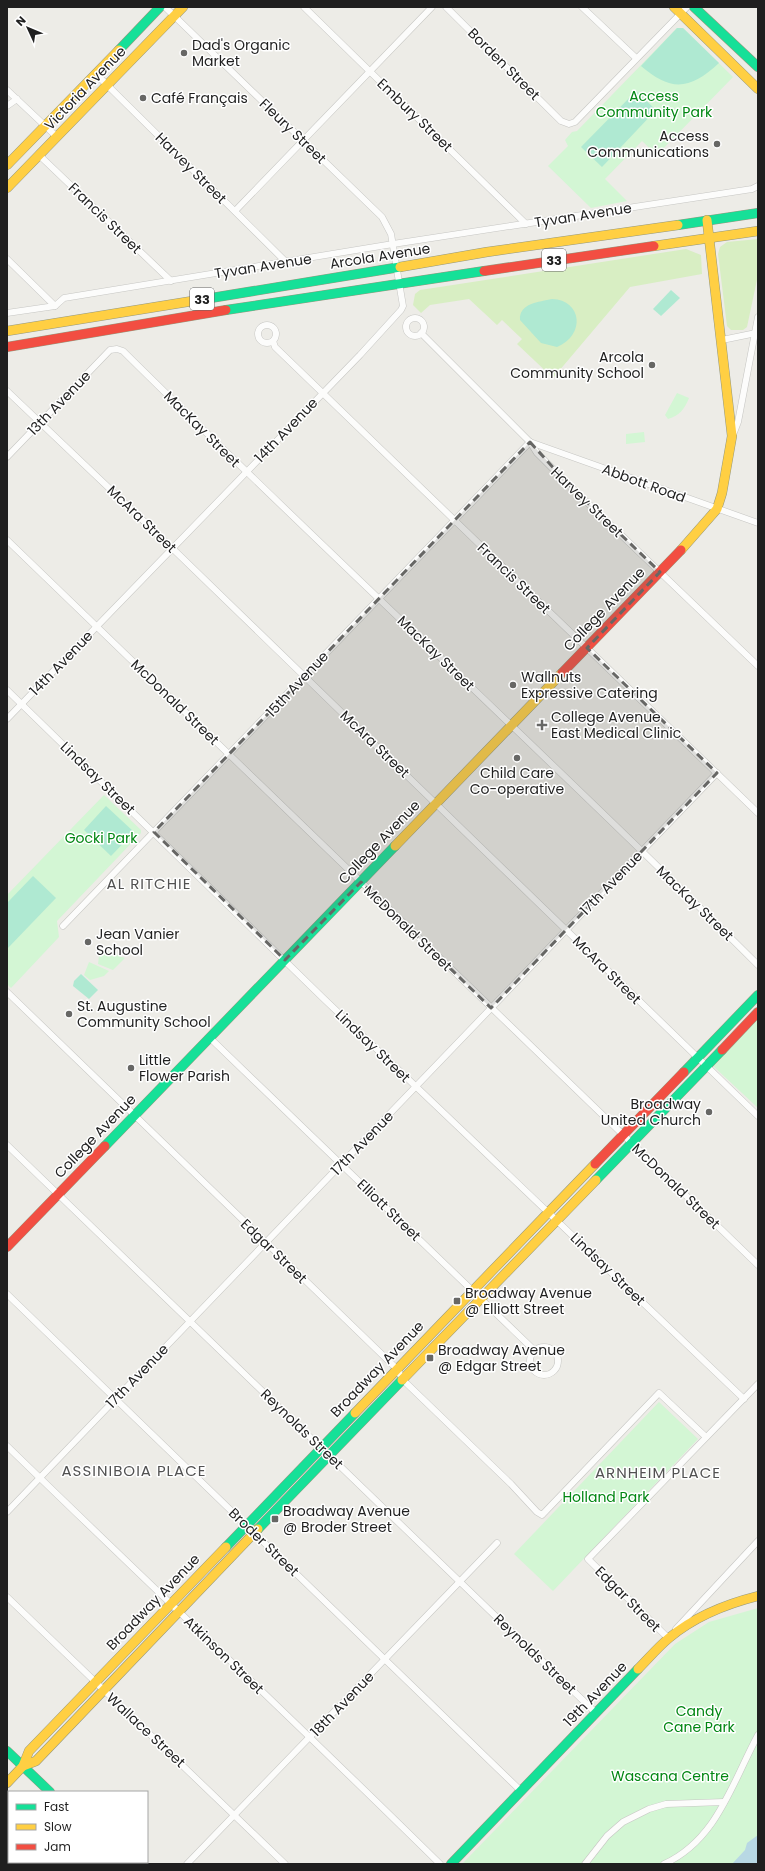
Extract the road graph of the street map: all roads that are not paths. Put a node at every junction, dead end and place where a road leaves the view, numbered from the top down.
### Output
1 (160, 7) edge
2 (165, 7) edge
3 (183, 7) edge
4 (304, 7) edge
5 (432, 7) edge
6 (446, 7) edge
7 (582, 7) edge
8 (694, 7) edge
9 (680, 9) edge
10 (174, 16) junction
11 (636, 58) junction
12 (758, 68) edge
13 (370, 72) junction
14 (96, 74) junction
15 (107, 85) junction
16 (758, 89) edge
17 (7, 90) edge
18 (17, 99) junction
19 (7, 106) edge
20 (45, 126) junction
21 (57, 137) junction
22 (303, 140) junction
23 (39, 155) junction
24 (7, 165) edge
25 (758, 186) edge
26 (7, 188) edge
27 (235, 211) junction
28 (758, 213) edge
29 (707, 220) junction
30 (526, 224) junction
31 (758, 231) edge
32 (709, 238) junction
33 (393, 244) junction
34 (7, 259) edge
35 (286, 262) junction
36 (397, 268) junction
37 (171, 281) junction
38 (399, 284) junction
39 (55, 306) junction
40 (7, 313) edge
41 (758, 317) edge
42 (7, 331) edge
43 (421, 333) dead end
44 (756, 333) junction
45 (722, 340) junction
46 (273, 341) dead end
47 (7, 347) edge
48 (110, 350) joint
49 (7, 391) edge
50 (323, 393) junction
51 (40, 423) junction
52 (732, 436) junction
53 (530, 442) junction
54 (7, 457) edge
55 (246, 472) junction
56 (717, 509) junction
57 (454, 520) junction
58 (758, 523) edge
59 (7, 540) edge
60 (172, 548) junction
61 (660, 572) junction
62 (380, 598) junction
63 (96, 626) junction
64 (587, 648) junction
65 (758, 666) edge
66 (305, 676) junction
67 (7, 690) edge
68 (22, 704) junction
69 (7, 719) edge
70 (511, 726) junction
71 (229, 754) junction
72 (717, 773) junction
73 (436, 803) junction
74 (758, 813) edge
75 (154, 832) junction
76 (642, 851) junction
77 (360, 882) junction
78 (64, 926) dead end
79 (567, 929) junction
80 (285, 960) junction
81 (758, 965) edge
82 (7, 992) edge
83 (758, 995) edge
84 (491, 1008) junction
85 (758, 1012) edge
86 (210, 1038) junction
87 (697, 1057) junction
88 (706, 1066) junction
89 (416, 1087) junction
90 (134, 1116) junction
91 (758, 1116) edge
92 (622, 1134) junction
93 (632, 1144) junction
94 (7, 1145) edge
95 (341, 1165) junction
96 (58, 1194) junction
97 (548, 1212) junction
98 (558, 1221) junction
99 (266, 1243) junction
100 (7, 1247) edge
101 (758, 1265) edge
102 (472, 1290) junction
103 (7, 1294) edge
104 (482, 1299) junction
105 (190, 1321) junction
106 (534, 1350) junction
107 (397, 1369) junction
108 (403, 1380) junction
109 (758, 1384) edge
110 (116, 1398) junction
111 (744, 1399) junction
112 (706, 1437) junction
113 (7, 1446) edge
114 (322, 1448) junction
115 (329, 1455) junction
116 (40, 1478) junction
117 (7, 1512) edge
118 (247, 1525) junction
119 (255, 1533) junction
120 (758, 1541) edge
121 (497, 1543) dead end
122 (460, 1581) junction
123 (758, 1596) edge
124 (7, 1597) edge
125 (171, 1604) junction
126 (178, 1612) junction
127 (668, 1638) junction
128 (385, 1661) junction
129 (95, 1682) junction
130 (104, 1690) junction
131 (596, 1713) junction
132 (758, 1735) edge
133 (310, 1736) junction
134 (7, 1751) edge
135 (23, 1766) junction
136 (7, 1783) edge
137 (49, 1791) edge
138 (521, 1791) junction
139 (724, 1802) junction
140 (235, 1814) junction
141 (187, 1864) edge
142 (285, 1864) edge
143 (440, 1864) edge
144 (451, 1864) edge
145 (585, 1864) edge
146 (664, 1864) edge

1 - 14 street, Victoria Avenue
2 - 10 street, Fleury Street
3 - 10 street, Victoria Avenue
4 - 13 street, Embury Street
5 - 13 street
6 - 11 street, Borden Street
7 - 11 street
8 - 12 street
9 - 11 street
9 - 16 street
10 - 15 street, Victoria Avenue
10 - 22 street, Fleury Street
13 - 22 street
13 - 30 street, Embury Street
14 - 15 street, Harvey Street
14 - 20 street, Victoria Avenue
15 - 21 street, Victoria Avenue
15 - 27 street, Harvey Street
17 - 18 street
18 - 19 street
18 - 20 street
20 - 21 street
20 - 24 street, Victoria Avenue
21 - 23 street, Victoria Avenue
22 - 27 street
22 - 33 street, Fleury Street
23 - 26 street, Victoria Avenue
23 - 37 street, Francis Street
25 - 30 street, Tyvan Avenue
27 - 35 street, Harvey Street
28 - 29 street, Arcola Avenue / 33
29 - 32 street, College Avenue
29 - 36 street, Arcola Avenue / 33
30 - 33 street, Tyvan Avenue
31 - 32 street, 33
32 - 38 street, 33
32 - 45 street, College Avenue
33 - 35 street, Tyvan Avenue
33 - 36 street, Fleury Street
34 - 39 street
35 - 37 street, Tyvan Avenue
36 - 38 street, 14th Avenue
36 - 42 street, Arcola Avenue / 33
37 - 39 street, Tyvan Avenue
38 - 47 street, 33
38 - 50 street, 14th Avenue
39 - 40 street, Tyvan Avenue
41 - 44 street, College Avenue
43 - 53 street, Harvey Street
44 - 45 street
44 - 52 street, College Avenue
45 - 52 street, College Avenue
46 - 50 street, Francis Street
48 - 51 street, 13th Avenue
48 - 55 street, MacKay Street
49 - 51 street, McAra Street
50 - 55 street, 14th Avenue
50 - 57 street, Francis Street
51 - 54 street, 13th Avenue
51 - 60 street, McAra Street
52 - 56 street, College Avenue
53 - 56 street, Abbott Road
53 - 57 street, 15th Avenue
53 - 61 street, Harvey Street
55 - 60 street, 14th Avenue
55 - 62 street, MacKay Street
56 - 58 street, Abbott Road
56 - 61 street, College Avenue
57 - 62 street, 15th Avenue
57 - 64 street, Francis Street
59 - 63 street, McDonald Street
60 - 63 street, 14th Avenue
60 - 66 street, McAra Street
61 - 64 street, College Avenue
61 - 65 street, Harvey Street
62 - 66 street, 15th Avenue
62 - 70 street, MacKay Street
63 - 68 street, 14th Avenue
63 - 71 street, McDonald Street
64 - 70 street, College Avenue
64 - 72 street, Francis Street
66 - 71 street, 15th Avenue
66 - 73 street, McAra Street
67 - 68 street, Lindsay Street
68 - 69 street, 14th Avenue
68 - 75 street, Lindsay Street
70 - 73 street, College Avenue
70 - 76 street, MacKay Street
71 - 75 street, 15th Avenue
71 - 77 street, McDonald Street
72 - 74 street, Francis Street
72 - 76 street, 17th Avenue
73 - 77 street, College Avenue
73 - 79 street, McAra Street
75 - 78 street, 15th Avenue
75 - 80 street, Lindsay Street
76 - 79 street, 17th Avenue
76 - 81 street, MacKay Street
77 - 80 street, College Avenue
77 - 84 street, McDonald Street
79 - 84 street, 17th Avenue
79 - 87 street, McAra Street
80 - 86 street, College Avenue
80 - 89 street, Lindsay Street
82 - 90 street, Edgar Street
83 - 87 street, Broadway Avenue
84 - 89 street, 17th Avenue
84 - 92 street, McDonald Street
85 - 88 street, Broadway Avenue
86 - 90 street, College Avenue
86 - 95 street, Elliott Street
87 - 88 street, McAra Street
87 - 92 street, Broadway Avenue
88 - 91 street, McAra Street
88 - 93 street, Broadway Avenue
89 - 95 street, 17th Avenue
89 - 97 street, Lindsay Street
90 - 96 street, College Avenue
90 - 99 street, Edgar Street
92 - 93 street, McDonald Street
92 - 97 street, Broadway Avenue
93 - 98 street, Broadway Avenue
93 - 101 street, McDonald Street
94 - 96 street, Reynolds Street
95 - 99 street, 17th Avenue
95 - 102 street, Elliott Street
96 - 100 street, College Avenue
96 - 105 street, Reynolds Street
97 - 98 street, Lindsay Street
97 - 102 street, Broadway Avenue
98 - 104 street, Broadway Avenue
98 - 111 street, Lindsay Street
99 - 105 street, 17th Avenue
99 - 107 street, Edgar Street
102 - 104 street, Elliott Street
102 - 107 street, Broadway Avenue
103 - 110 street, Broder Street
104 - 106 street, Elliott Street
104 - 108 street, Broadway Avenue
105 - 110 street, 17th Avenue
105 - 114 street, Reynolds Street
106 - 106 street
107 - 108 street, Edgar Street
107 - 114 street, Broadway Avenue
108 - 112 street, Edgar Street
108 - 115 street, Broadway Avenue
109 - 111 street
110 - 116 street, 17th Avenue
110 - 118 street, Broder Street
111 - 112 street
112 - 127 street, Edgar Street
113 - 116 street, Atkinson Street
114 - 115 street, Reynolds Street
114 - 118 street, Broadway Avenue
115 - 119 street, Broadway Avenue
115 - 122 street, Reynolds Street
116 - 117 street, 17th Avenue
116 - 125 street, Atkinson Street
118 - 119 street, Broder Street
118 - 125 street, Broadway Avenue
119 - 126 street, Broadway Avenue
119 - 128 street, Broder Street
120 - 127 street, 19th Avenue
121 - 122 street, 18th Avenue
122 - 128 street, 18th Avenue
122 - 131 street, Reynolds Street
123 - 127 street
124 - 129 street, Wallace Street
125 - 126 street, Atkinson Street
125 - 129 street, Broadway Avenue
126 - 130 street, Broadway Avenue
126 - 133 street, Atkinson Street
127 - 131 street, 19th Avenue
128 - 133 street, 18th Avenue
128 - 138 street, Broder Street
129 - 130 street, Wallace Street
129 - 135 street, Broadway Avenue
130 - 135 street, Broadway Avenue
130 - 140 street, Wallace Street
131 - 138 street, 19th Avenue
132 - 139 street
133 - 140 street, 18th Avenue
133 - 143 street, Atkinson Street
134 - 135 street
135 - 136 street, Broadway Avenue
135 - 137 street
138 - 144 street, 19th Avenue
139 - 145 street
139 - 146 street
140 - 141 street, 18th Avenue
140 - 142 street, Wallace Street

